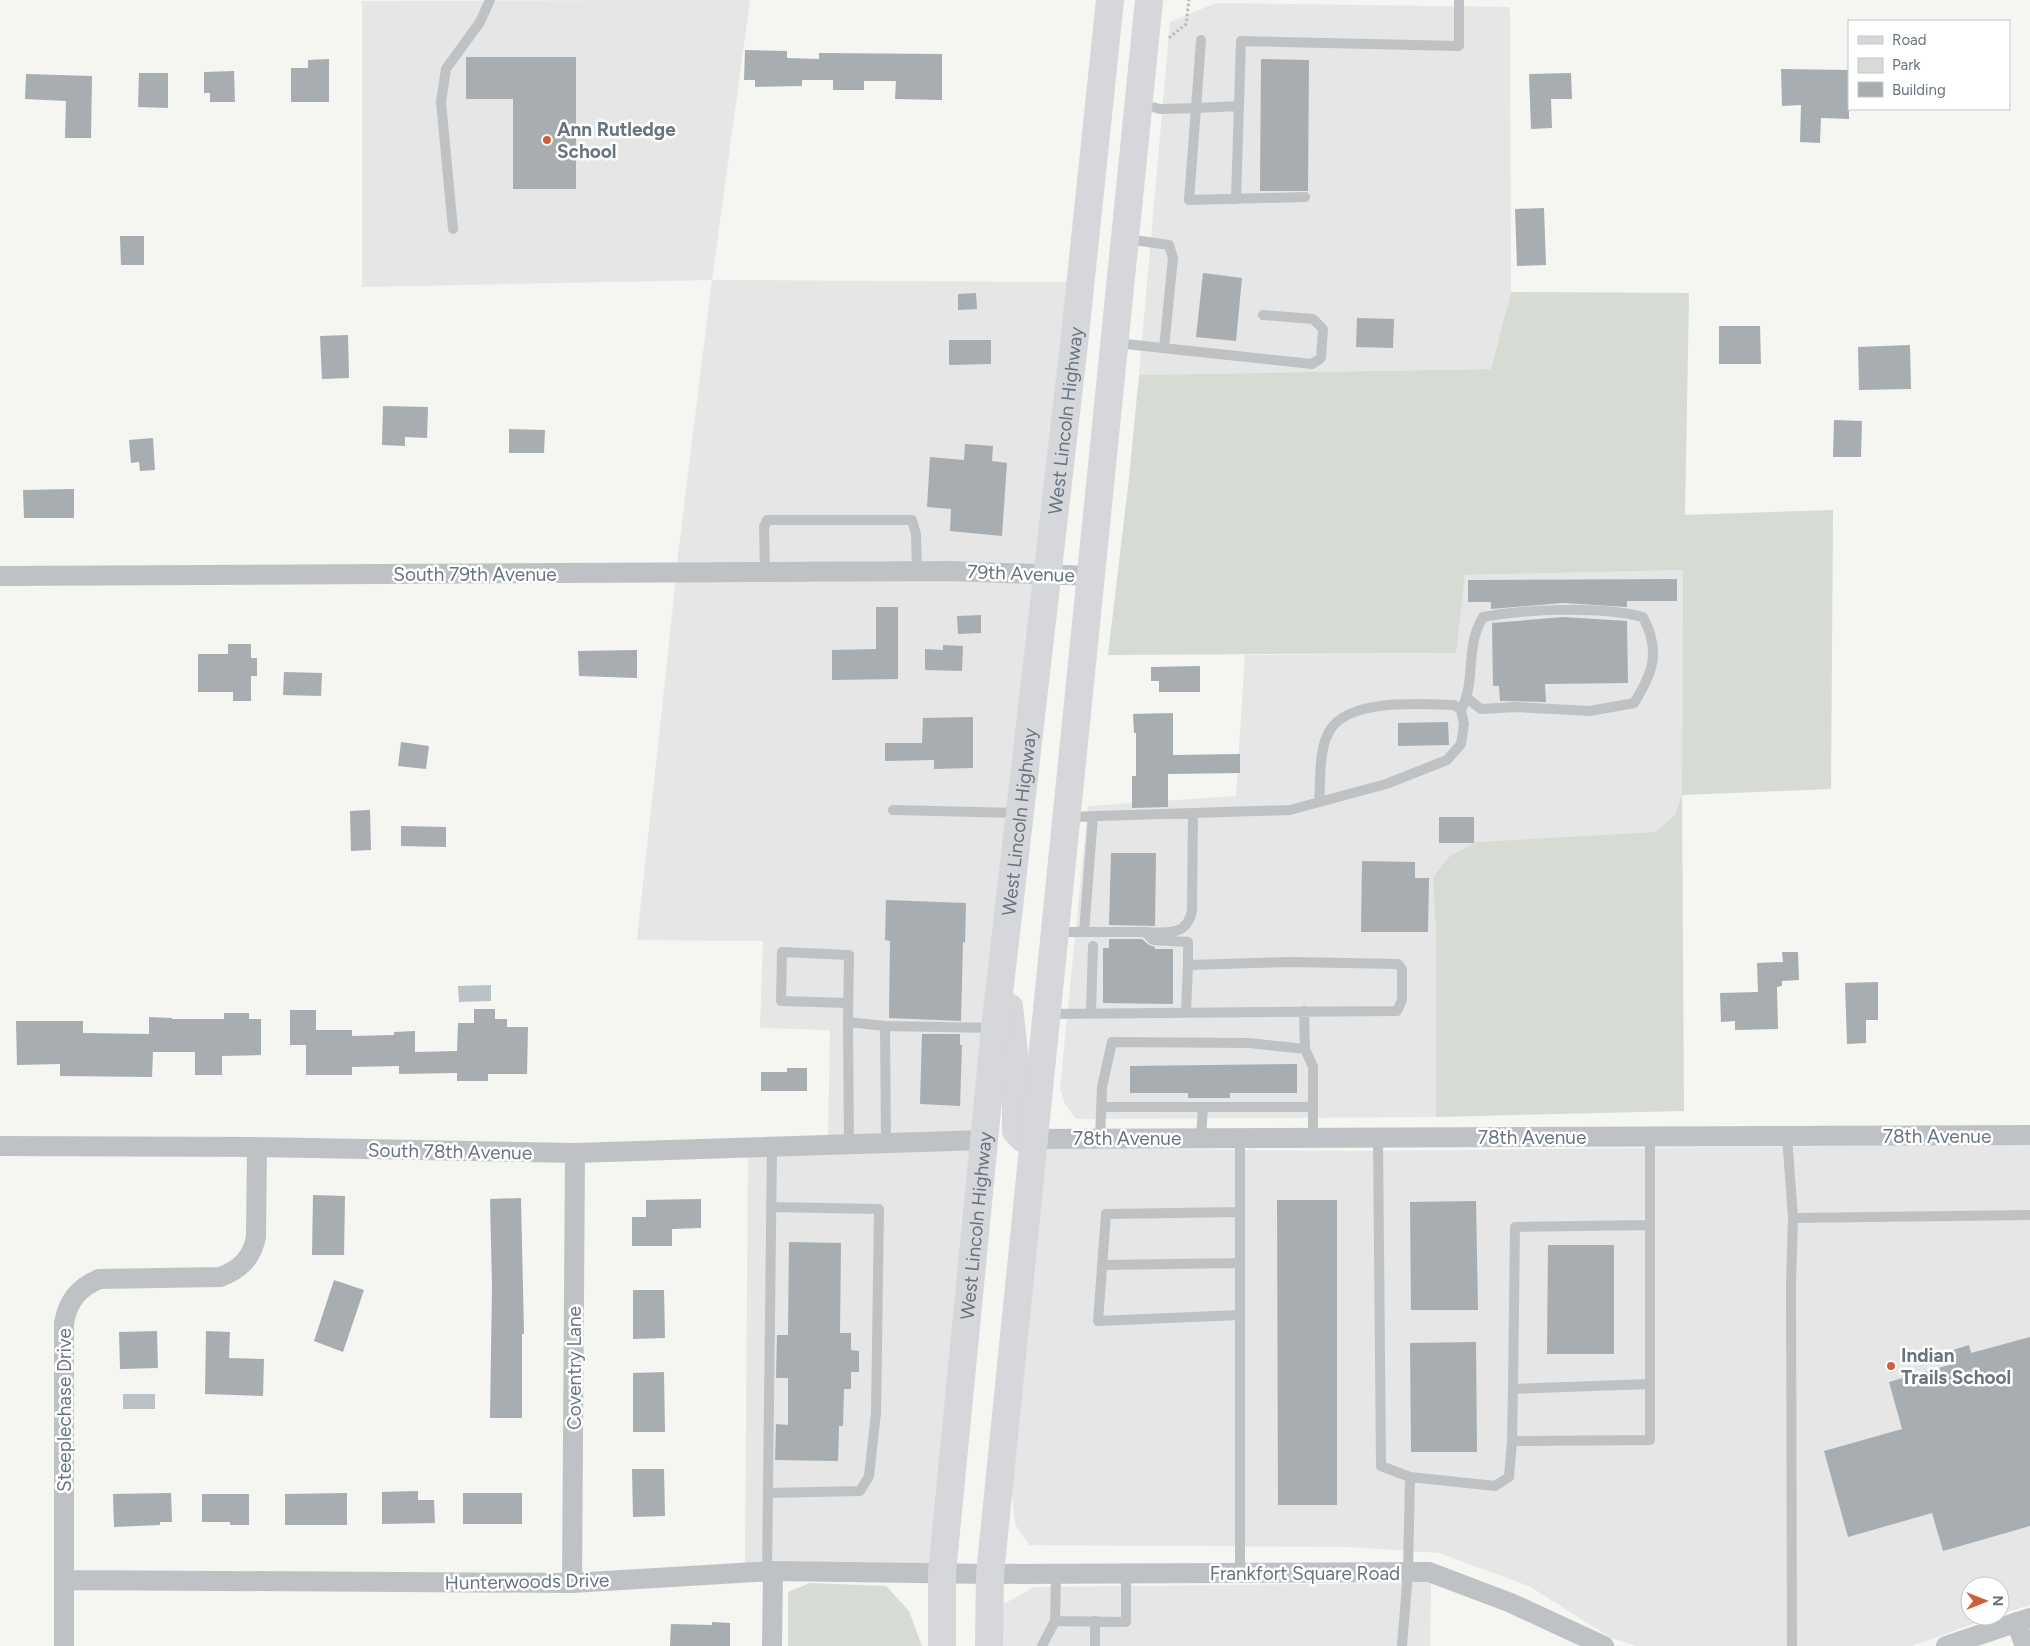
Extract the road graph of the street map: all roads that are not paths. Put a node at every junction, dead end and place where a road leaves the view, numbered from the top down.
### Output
1 (490, 0) edge
2 (1110, 0) edge
3 (1149, 0) edge
4 (1458, 0) edge
5 (1200, 40) dead end
6 (1139, 104) junction
7 (1239, 106) junction
8 (1196, 108) junction
9 (1305, 198) dead end
10 (1236, 199) junction
11 (453, 229) dead end
12 (1126, 239) junction
13 (1263, 315) dead end
14 (1116, 343) junction
15 (1164, 348) junction
16 (917, 571) junction
17 (950, 571) joint
18 (764, 572) junction
19 (1048, 574) junction
20 (0, 576) edge
21 (1092, 576) junction
22 (1468, 698) junction
23 (1461, 710) junction
24 (1319, 802) junction
25 (893, 810) dead end
26 (1020, 813) junction
27 (1192, 813) junction
28 (1066, 816) junction
29 (1093, 816) junction
30 (1054, 932) junction
31 (1084, 932) junction
32 (1145, 932) junction
33 (1093, 946) dead end
34 (1003, 956) junction
35 (1188, 965) junction
36 (848, 1003) junction
37 (1304, 1011) junction
38 (1186, 1012) junction
39 (1091, 1013) junction
40 (1045, 1014) junction
41 (848, 1022) junction
42 (885, 1026) junction
43 (995, 1028) junction
44 (1305, 1049) junction
45 (1313, 1106) junction
46 (1101, 1107) junction
47 (1203, 1107) junction
48 (2030, 1135) edge
49 (1787, 1136) junction
50 (1650, 1137) junction
51 (1100, 1138) junction
52 (1202, 1138) junction
53 (1240, 1138) junction
54 (1313, 1138) junction
55 (1378, 1138) junction
56 (1034, 1139) junction
57 (985, 1140) junction
58 (893, 1142) junction
59 (849, 1144) junction
60 (0, 1146) edge
61 (257, 1147) junction
62 (772, 1147) junction
63 (575, 1153) junction
64 (771, 1207) junction
65 (1240, 1212) junction
66 (2030, 1215) edge
67 (1793, 1218) junction
68 (1650, 1225) junction
69 (1240, 1263) junction
70 (1102, 1264) junction
71 (1240, 1315) junction
72 (1650, 1384) junction
73 (1513, 1389) junction
74 (1512, 1442) junction
75 (1410, 1477) junction
76 (768, 1492) junction
77 (770, 1572) junction
78 (1408, 1572) junction
79 (942, 1573) junction
80 (1056, 1573) junction
81 (1126, 1573) junction
82 (1240, 1573) junction
83 (990, 1574) junction
84 (64, 1580) junction
85 (572, 1583) junction
86 (2023, 1620) edge
87 (1055, 1621) junction
88 (1095, 1621) junction
89 (1595, 1644) edge
90 (64, 1646) edge
91 (772, 1646) edge
92 (942, 1646) edge
93 (989, 1646) edge
94 (1042, 1646) edge
95 (1095, 1646) edge
96 (1402, 1646) edge
97 (1792, 1646) edge
98 (1946, 1646) edge
99 (2025, 1646) edge

1 - 11 lane
2 - 19 main road, West Lincoln Highway
3 - 6 main road
4 - 7 lane
5 - 8 lane
6 - 8 lane
6 - 12 main road
7 - 8 lane
7 - 10 lane
8 - 10 lane
9 - 10 lane
12 - 14 main road
12 - 15 lane
13 - 15 lane
14 - 15 lane
14 - 21 main road
16 - 17 street, South 79th Avenue
16 - 18 street, South 79th Avenue
16 - 18 lane
17 - 19 street, 79th Avenue
18 - 20 street, South 79th Avenue
19 - 21 street, 79th Avenue
19 - 26 main road, West Lincoln Highway
21 - 28 main road
22 - 22 lane
22 - 23 lane
23 - 24 lane
23 - 24 lane
24 - 27 lane
25 - 26 lane
26 - 34 main road, West Lincoln Highway
27 - 29 lane
27 - 32 lane
28 - 29 lane
28 - 30 main road
29 - 31 lane
30 - 31 lane
30 - 40 main road
31 - 32 lane
32 - 35 lane
33 - 39 lane
34 - 43 main road, West Lincoln Highway
34 - 56 main road
35 - 37 lane
35 - 38 lane
36 - 36 lane
36 - 41 lane
37 - 38 lane
37 - 44 lane
38 - 39 lane
39 - 40 lane
40 - 56 main road
41 - 42 lane
41 - 59 lane
42 - 43 lane
42 - 58 lane
43 - 57 main road, West Lincoln Highway
44 - 45 lane
44 - 46 lane
45 - 47 lane
45 - 54 lane
46 - 47 lane
46 - 51 lane
47 - 52 lane
48 - 49 street, 78th Avenue
49 - 50 street, 78th Avenue
49 - 67 lane
50 - 55 street, 78th Avenue
50 - 68 lane
51 - 52 street, 78th Avenue
51 - 56 street, 78th Avenue
52 - 53 street, 78th Avenue
53 - 54 street, 78th Avenue
53 - 65 lane
54 - 55 street, 78th Avenue
55 - 75 lane
56 - 83 main road
57 - 58 street
57 - 79 main road, West Lincoln Highway
58 - 59 street, South 78th Avenue
59 - 62 street, South 78th Avenue
60 - 61 street, South 78th Avenue
61 - 63 street, South 78th Avenue
61 - 84 street, Steeplechase Drive
62 - 63 street, South 78th Avenue
62 - 64 lane
63 - 85 street, Coventry Lane
64 - 76 lane
64 - 76 lane
65 - 69 lane
65 - 70 lane
66 - 67 lane
67 - 97 lane
68 - 72 lane
68 - 73 lane
69 - 70 lane
69 - 71 lane
70 - 71 lane
71 - 82 lane
72 - 73 lane
72 - 74 lane
73 - 74 lane
74 - 75 lane
75 - 78 lane
76 - 77 lane
77 - 79 street, Hunterwoods Drive
77 - 85 street, Hunterwoods Drive
77 - 91 street
78 - 82 street, Frankfort Square Road
78 - 89 street, Frankfort Square Road
78 - 96 lane
79 - 83 street, Hunterwoods Drive
79 - 92 main road, West Lincoln Highway
80 - 81 street, Frankfort Square Road
80 - 83 street, Frankfort Square Road
80 - 87 lane
81 - 82 street, Frankfort Square Road
81 - 88 lane
83 - 93 main road
84 - 85 street, Hunterwoods Drive
84 - 90 street, Steeplechase Drive
86 - 98 street
86 - 99 street
87 - 88 lane
87 - 94 lane
88 - 95 lane

